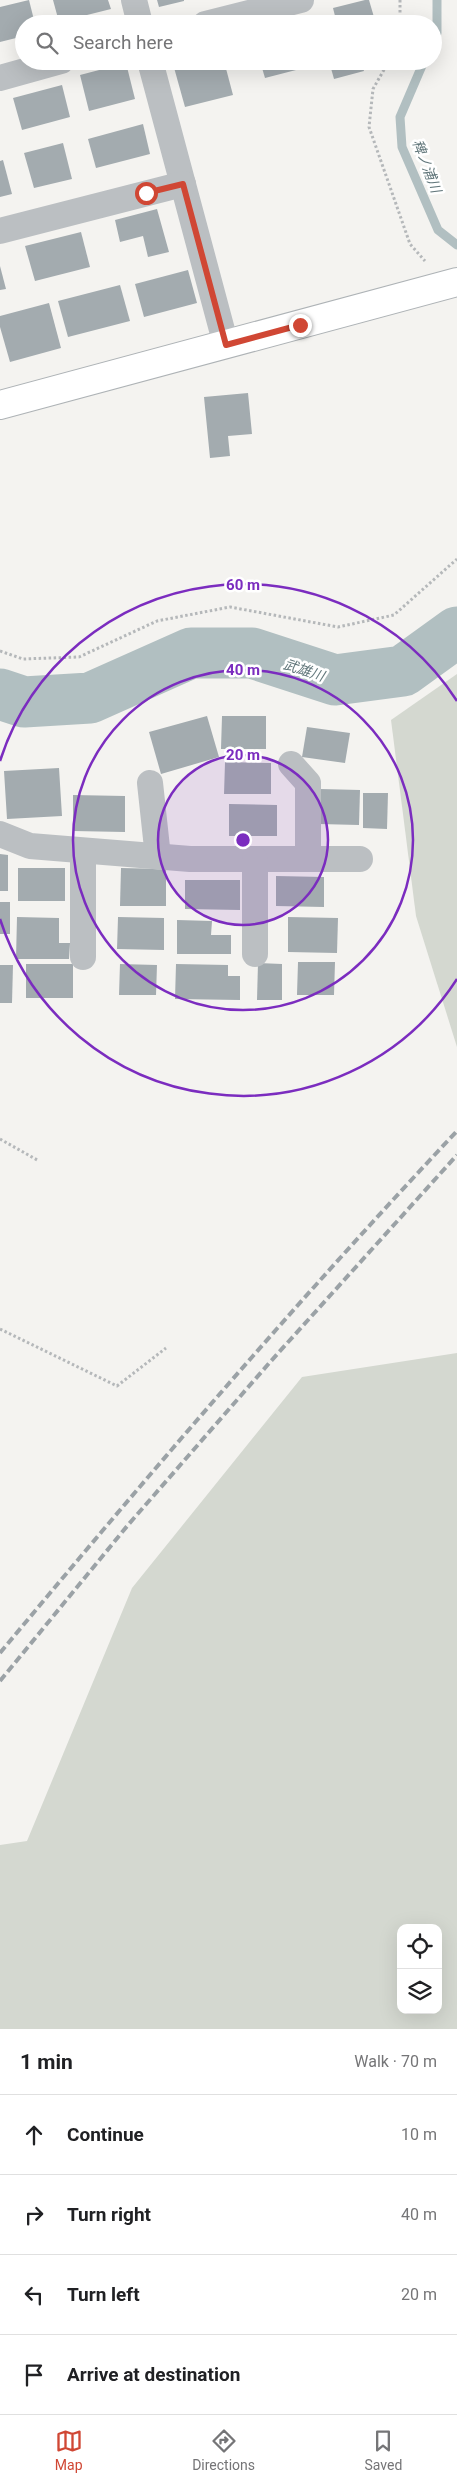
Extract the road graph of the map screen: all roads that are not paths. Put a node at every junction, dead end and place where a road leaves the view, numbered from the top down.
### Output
1 (134, 0) edge
2 (301, 0) edge
3 (138, 15) edge
4 (242, 15) edge
5 (29, 70) edge
6 (152, 70) edge
7 (0, 78) edge
8 (183, 184) junction
9 (0, 231) edge
10 (452, 284) edge
11 (226, 345) junction
12 (0, 405) edge
13 (291, 764) dead end
14 (150, 784) dead end
15 (0, 834) edge
16 (83, 850) junction
17 (158, 857) junction
18 (255, 859) junction
19 (308, 859) junction
20 (360, 859) dead end
21 (255, 954) dead end
22 (82, 958) dead end

1 - 3 street
2 - 4 street
5 - 7 street
6 - 8 street
8 - 9 street
8 - 11 street
10 - 11 street
11 - 12 street
13 - 19 street
14 - 17 street
15 - 16 street
16 - 17 street
16 - 22 street
17 - 18 street
18 - 19 street
18 - 21 street
19 - 20 street

